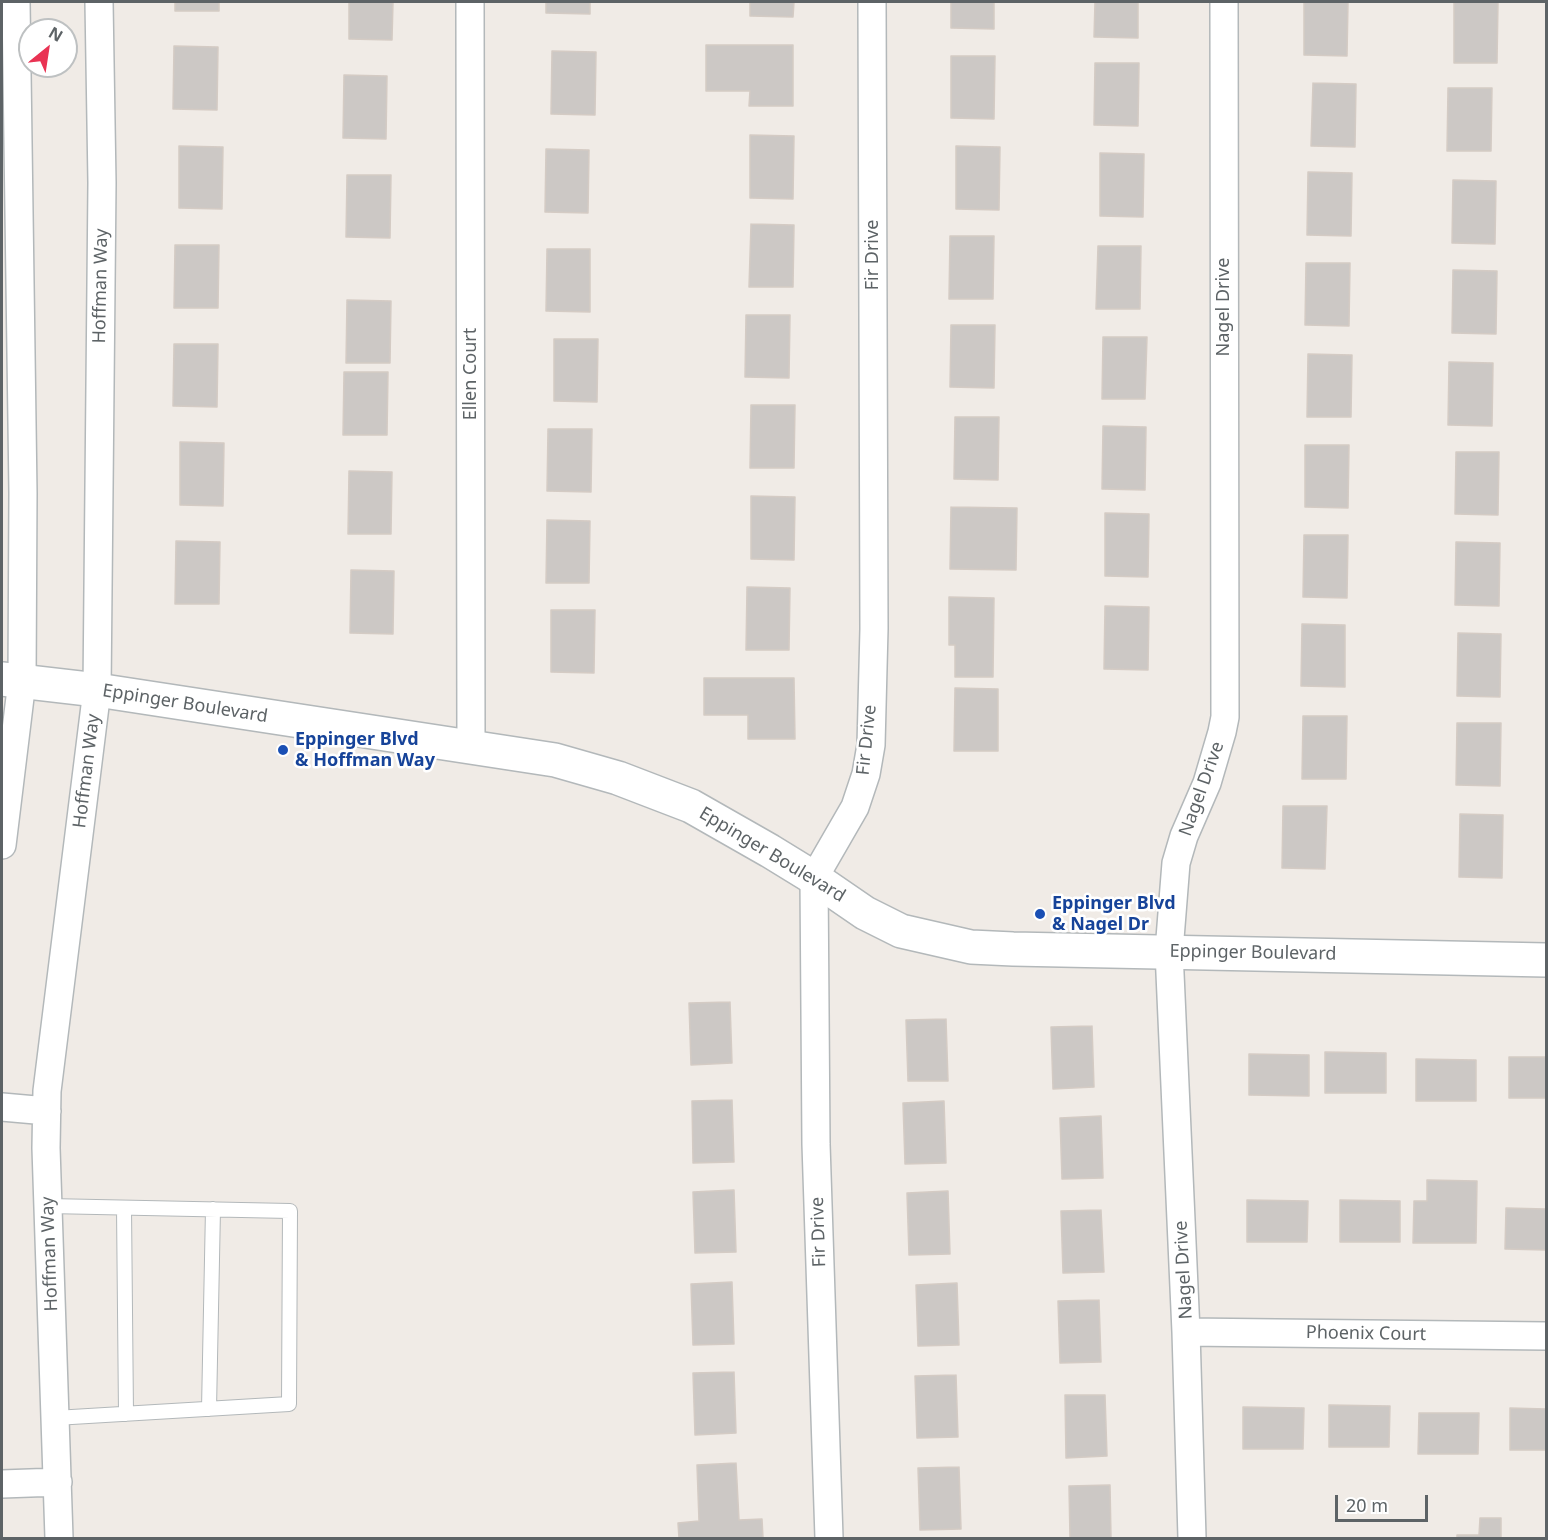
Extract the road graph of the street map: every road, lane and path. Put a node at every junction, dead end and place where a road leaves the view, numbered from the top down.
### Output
1 (16, 2) edge
2 (99, 2) edge
3 (471, 2) edge
4 (872, 2) edge
5 (1224, 2) edge
6 (12, 680) edge
7 (97, 690) junction
8 (471, 747) junction
9 (2, 845) edge
10 (814, 878) junction
11 (1169, 951) junction
12 (1546, 960) edge
13 (2, 1107) edge
14 (47, 1111) junction
15 (48, 1206) junction
16 (124, 1208) junction
17 (213, 1209) junction
18 (1186, 1332) junction
19 (1546, 1336) edge
20 (209, 1409) junction
21 (126, 1414) junction
22 (55, 1418) junction
23 (57, 1482) junction
24 (2, 1484) edge
25 (59, 1539) edge
26 (829, 1539) edge
27 (1192, 1539) edge

1 - 6 street
2 - 7 street, Hoffman Way
3 - 8 street, Ellen Court
4 - 10 street, Fir Drive
5 - 11 street, Nagel Drive
6 - 7 street, Eppinger Boulevard
6 - 9 street
7 - 8 street, Eppinger Boulevard
7 - 14 street, Hoffman Way
8 - 10 street, Eppinger Boulevard
10 - 11 street, Eppinger Boulevard
10 - 26 street, Fir Drive
11 - 12 street, Eppinger Boulevard
11 - 18 street, Nagel Drive
13 - 14 street
14 - 15 street, Hoffman Way
15 - 16 lane
15 - 22 street, Hoffman Way
16 - 17 lane
16 - 21 lane
17 - 20 lane
17 - 20 lane
18 - 19 street, Phoenix Court
18 - 27 street, Nagel Drive
20 - 21 lane
21 - 22 lane
22 - 23 street, Hoffman Way
23 - 24 street
23 - 25 street, Hoffman Way

